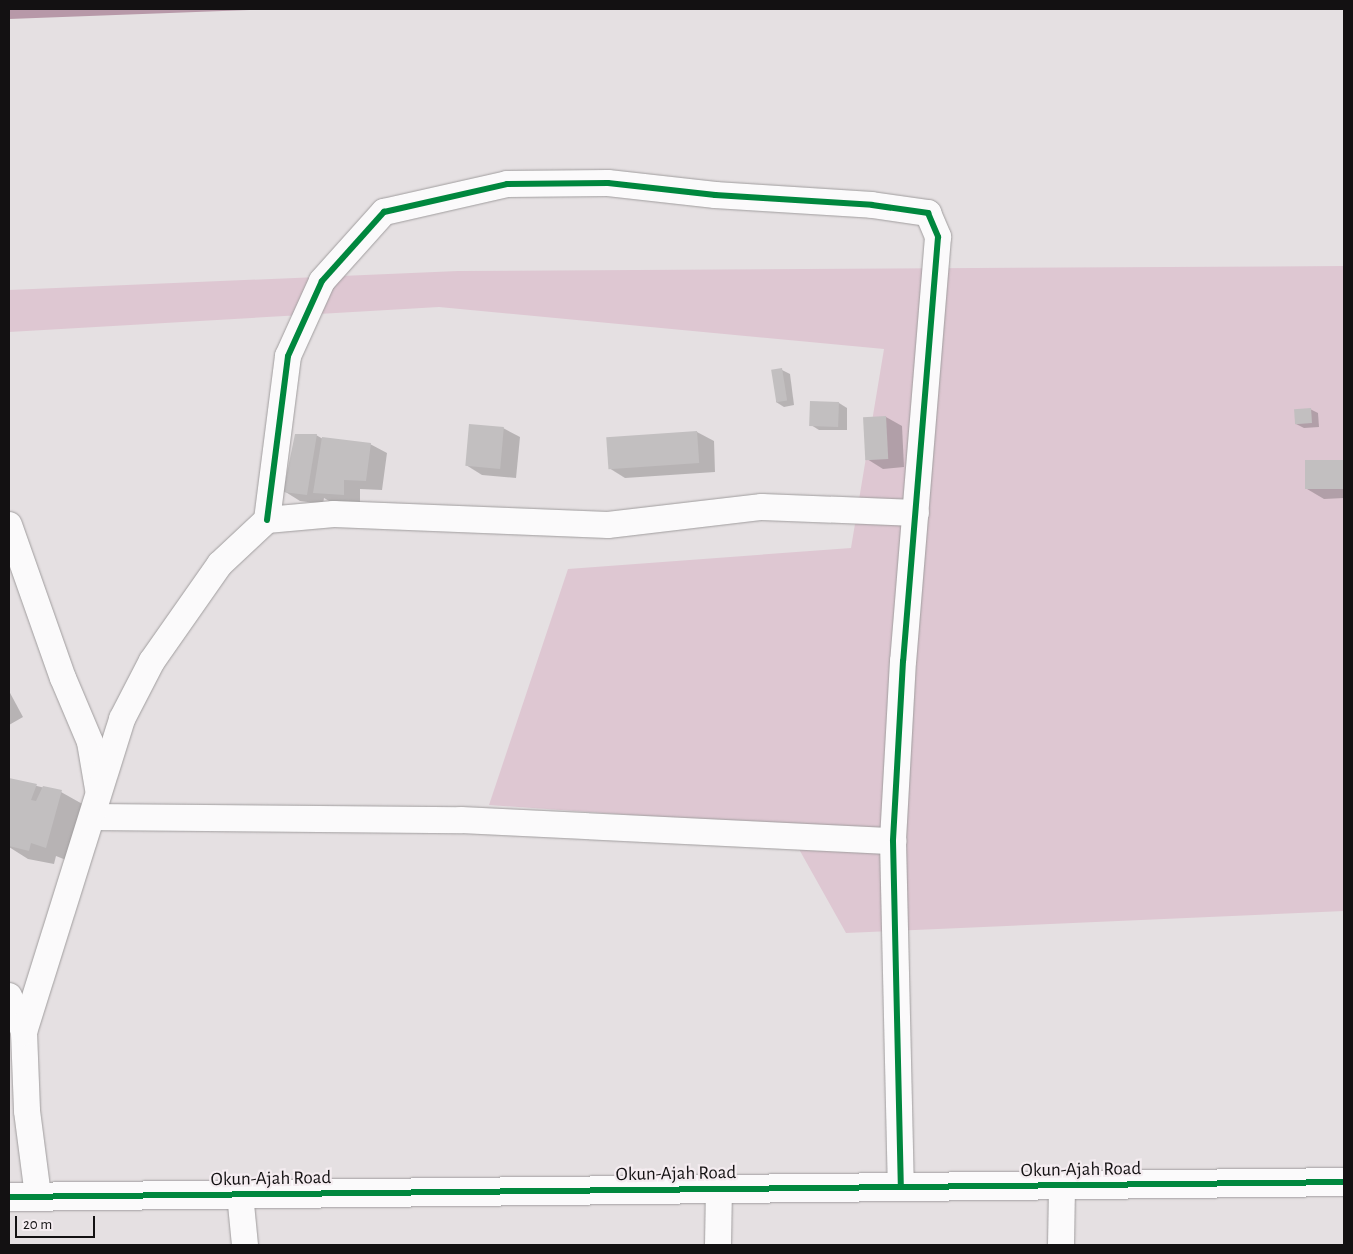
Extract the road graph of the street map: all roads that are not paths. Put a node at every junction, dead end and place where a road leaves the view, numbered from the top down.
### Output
1 (916, 513) junction
2 (267, 520) junction
3 (9, 525) edge
4 (95, 805) junction
5 (893, 841) junction
6 (9, 996) edge
7 (24, 1032) junction
8 (1344, 1182) edge
9 (1062, 1185) junction
10 (901, 1187) junction
11 (719, 1189) junction
12 (240, 1194) junction
13 (38, 1196) junction
14 (9, 1197) edge
15 (245, 1245) edge
16 (718, 1245) edge
17 (1061, 1245) edge

1 - 2 street
1 - 2 street
1 - 5 street
2 - 4 street
3 - 4 street
4 - 5 street
4 - 7 street
5 - 10 street
6 - 7 street
7 - 13 street
8 - 9 street, Okun-Ajah Road
9 - 10 street, Okun-Ajah Road
9 - 17 street
10 - 11 street, Okun-Ajah Road
11 - 12 street, Okun-Ajah Road
11 - 16 street
12 - 13 street, Okun-Ajah Road
12 - 15 street
13 - 14 street, Okun-Ajah Road

